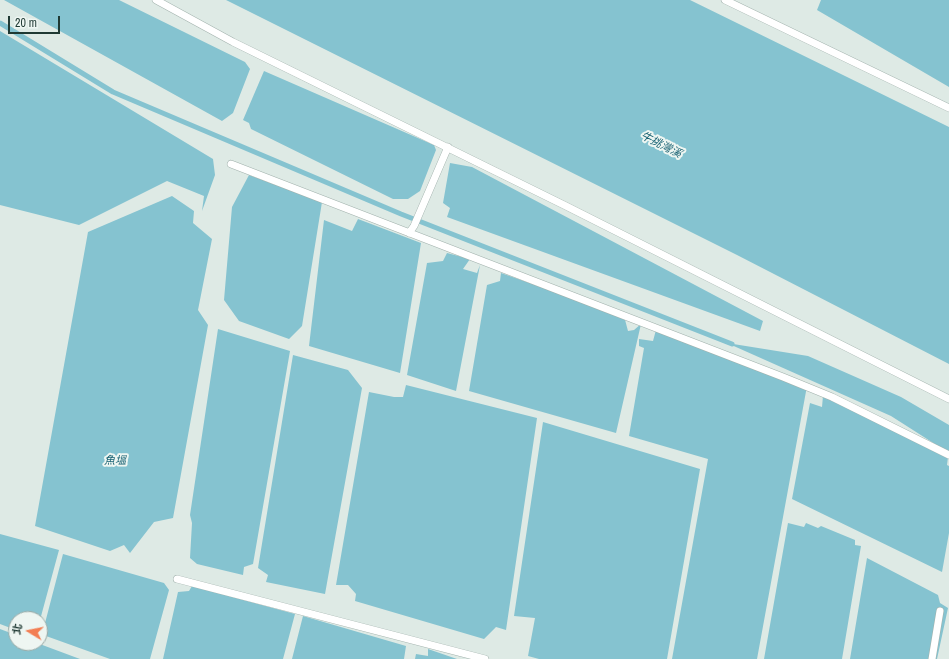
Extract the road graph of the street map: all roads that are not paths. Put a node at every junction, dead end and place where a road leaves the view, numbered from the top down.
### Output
1 (156, 0) edge
2 (726, 0) edge
3 (949, 108) edge
4 (448, 147) junction
5 (231, 164) dead end
6 (409, 233) junction
7 (949, 399) edge
8 (949, 455) edge
9 (177, 579) dead end
10 (940, 611) dead end
11 (485, 659) edge
12 (932, 659) edge

1 - 4 lane
2 - 3 lane
4 - 6 lane
4 - 7 lane
5 - 6 lane
6 - 8 lane
9 - 11 lane
10 - 12 lane

